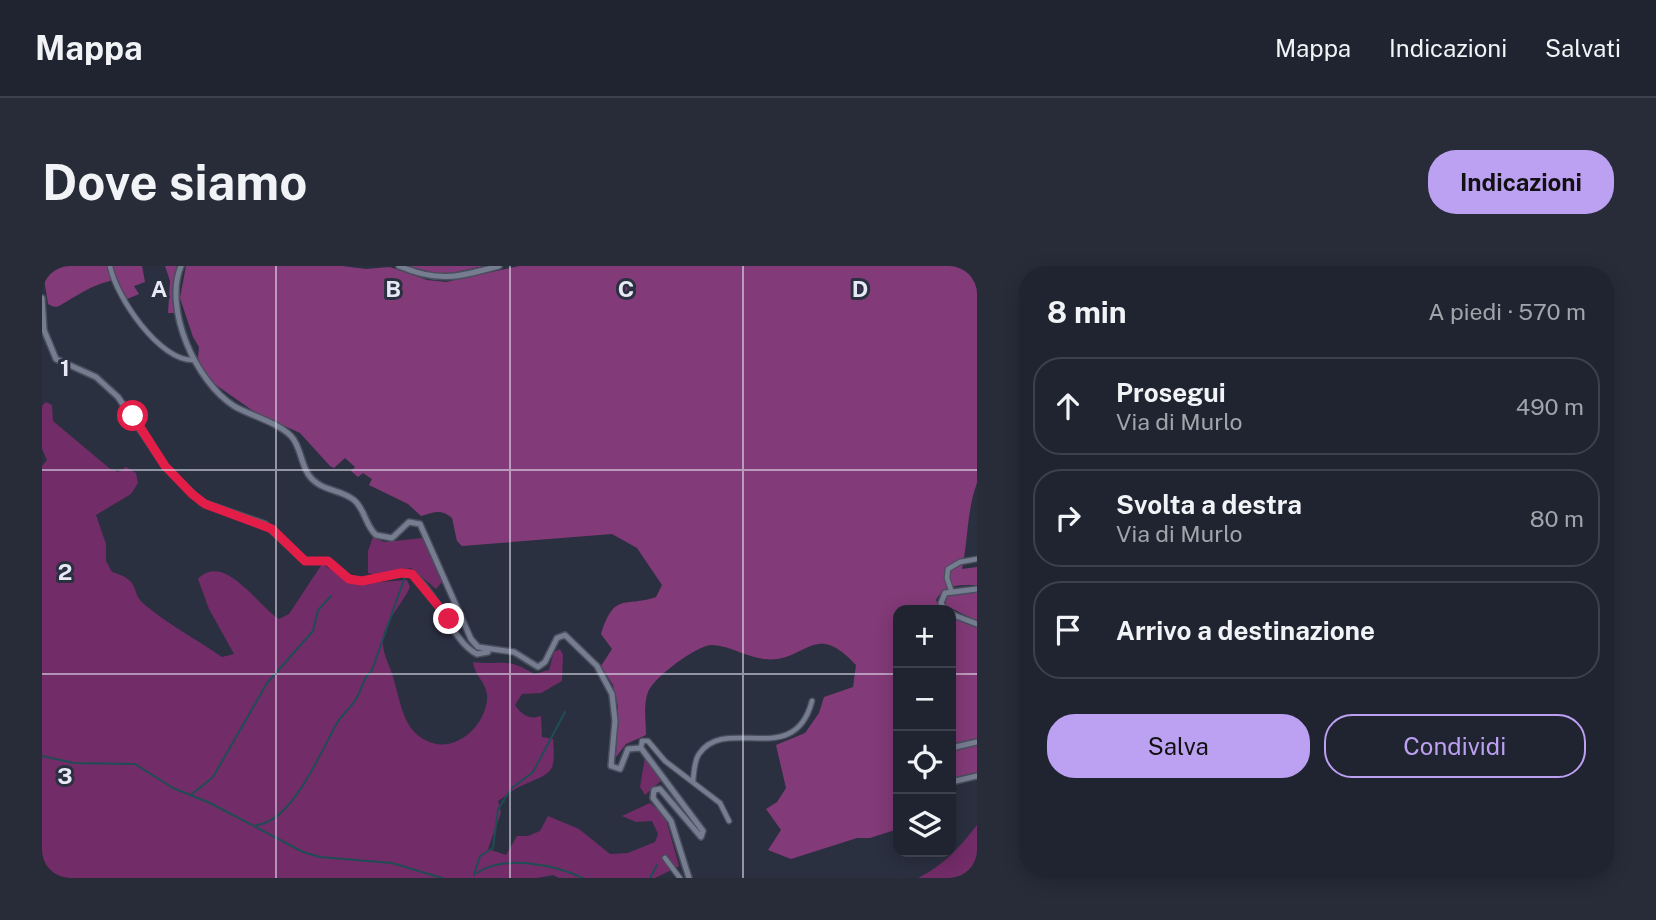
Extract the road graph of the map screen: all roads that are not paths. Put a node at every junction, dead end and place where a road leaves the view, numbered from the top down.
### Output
1 (110, 266) edge
2 (181, 266) edge
3 (399, 266) edge
4 (499, 266) edge
5 (42, 298) edge
6 (194, 360) junction
7 (977, 559) edge
8 (977, 589) edge
9 (951, 590) junction
10 (944, 605) edge
11 (956, 616) edge
12 (977, 624) edge
13 (491, 651) junction
14 (812, 701) dead end
15 (977, 742) edge
16 (956, 747) edge
17 (641, 748) junction
18 (977, 776) edge
19 (693, 780) junction
20 (956, 781) edge
21 (729, 821) dead end
22 (665, 858) dead end
23 (680, 878) edge
24 (689, 878) edge

1 - 6 street
2 - 6 street
3 - 4 street
5 - 13 street
6 - 13 street
7 - 9 street
8 - 9 street
9 - 10 street
11 - 12 street
13 - 17 street
14 - 19 street
15 - 16 street
17 - 19 street
17 - 24 street
18 - 20 street
19 - 21 street
22 - 23 street

